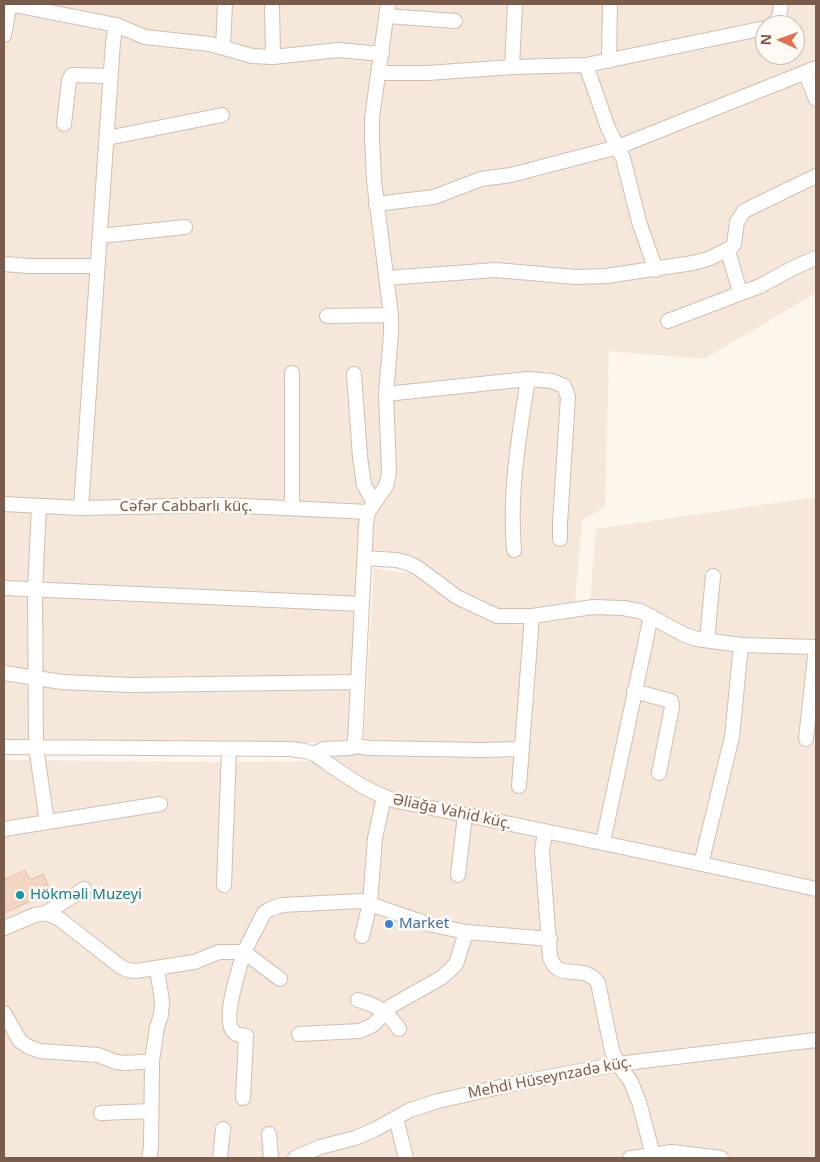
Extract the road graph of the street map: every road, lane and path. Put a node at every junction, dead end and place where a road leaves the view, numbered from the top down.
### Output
1 (9, 4) edge
2 (225, 4) edge
3 (272, 4) edge
4 (515, 4) edge
5 (610, 4) edge
6 (388, 10) edge
7 (455, 21) dead end
8 (116, 25) junction
9 (755, 30) edge
10 (4, 35) edge
11 (223, 47) junction
12 (382, 54) junction
13 (273, 57) junction
14 (609, 61) junction
15 (586, 65) junction
16 (512, 67) junction
17 (811, 70) edge
18 (379, 73) junction
19 (111, 76) junction
20 (816, 99) edge
21 (222, 116) dead end
22 (64, 124) dead end
23 (107, 138) junction
24 (618, 146) junction
25 (816, 176) edge
26 (376, 204) junction
27 (185, 227) dead end
28 (100, 236) junction
29 (728, 251) junction
30 (816, 258) edge
31 (4, 264) edge
32 (98, 266) junction
33 (656, 270) junction
34 (387, 278) junction
35 (740, 292) junction
36 (391, 315) junction
37 (327, 316) dead end
38 (668, 321) dead end
39 (292, 373) dead end
40 (354, 374) dead end
41 (528, 379) junction
42 (386, 394) junction
43 (4, 504) edge
44 (39, 506) junction
45 (371, 507) junction
46 (81, 508) junction
47 (292, 508) junction
48 (560, 539) dead end
49 (514, 550) dead end
50 (365, 558) junction
51 (713, 576) dead end
52 (4, 588) edge
53 (35, 589) junction
54 (362, 604) junction
55 (532, 616) junction
56 (651, 616) junction
57 (707, 640) junction
58 (741, 644) junction
59 (816, 647) edge
60 (4, 673) edge
61 (35, 678) junction
62 (358, 682) junction
63 (634, 692) junction
64 (806, 739) dead end
65 (354, 746) junction
66 (4, 747) edge
67 (36, 748) junction
68 (521, 748) junction
69 (229, 750) junction
70 (314, 754) junction
71 (659, 773) dead end
72 (519, 786) dead end
73 (384, 798) junction
74 (160, 804) dead end
75 (465, 815) junction
76 (47, 822) junction
77 (4, 829) edge
78 (545, 832) junction
79 (603, 842) junction
80 (701, 864) junction
81 (458, 875) dead end
82 (224, 885) dead end
83 (84, 889) dead end
84 (816, 889) edge
85 (370, 903) junction
86 (46, 913) junction
87 (4, 928) edge
88 (466, 932) junction
89 (362, 936) dead end
90 (550, 939) junction
91 (244, 952) junction
92 (157, 969) junction
93 (280, 978) dead end
94 (358, 1000) dead end
95 (386, 1012) junction
96 (4, 1013) edge
97 (399, 1029) dead end
98 (299, 1034) dead end
99 (816, 1040) edge
100 (152, 1061) junction
101 (618, 1064) junction
102 (243, 1098) dead end
103 (152, 1111) junction
104 (101, 1113) dead end
105 (396, 1118) junction
106 (224, 1129) dead end
107 (269, 1134) dead end
108 (653, 1155) junction
109 (672, 1155) edge
110 (149, 1158) edge
111 (220, 1158) edge
112 (271, 1158) edge
113 (295, 1158) edge
114 (406, 1158) edge
115 (630, 1158) edge
116 (721, 1158) edge

1 - 8 street
1 - 10 street
2 - 11 street
3 - 13 street
4 - 16 street
5 - 14 street
6 - 7 street
6 - 12 street
8 - 11 street
8 - 19 street
9 - 14 street
11 - 13 street
12 - 13 street
12 - 18 street
14 - 15 street
15 - 16 street
15 - 24 street
16 - 18 street
17 - 20 street
17 - 24 street
18 - 26 street
19 - 22 street
19 - 23 street
21 - 23 street
23 - 28 street
24 - 26 street
24 - 33 street
25 - 29 street
26 - 34 street
27 - 28 street
28 - 32 street
29 - 33 street
29 - 35 street
30 - 35 street
31 - 32 street
32 - 46 street
33 - 34 street
34 - 36 street
35 - 38 street
36 - 37 street
36 - 42 street
39 - 47 street
40 - 45 street
41 - 42 street
41 - 48 street
41 - 49 street
42 - 45 street
43 - 44 street, Cəfər Cabbarlı küç.
44 - 46 street, Cəfər Cabbarlı küç.
44 - 53 street
45 - 47 street, Cəfər Cabbarlı küç.
45 - 50 street
46 - 47 street, Cəfər Cabbarlı küç.
50 - 54 street
50 - 55 street
51 - 57 street
52 - 53 street
53 - 54 street
53 - 61 street
54 - 62 street
55 - 56 street
55 - 68 street
56 - 57 street
56 - 63 street
57 - 58 street
58 - 59 street
58 - 80 street
59 - 64 street
60 - 61 street
61 - 62 street
61 - 67 street
62 - 65 street
63 - 71 street
63 - 79 street
65 - 68 street
65 - 70 street
66 - 67 street, Əliağa Vahid küç.
67 - 69 street, Əliağa Vahid küç.
67 - 76 street
68 - 72 street
69 - 70 street, Əliağa Vahid küç.
69 - 82 street
70 - 73 street, Əliağa Vahid küç.
73 - 75 street, Əliağa Vahid küç.
73 - 85 street
74 - 76 street
75 - 78 street, Əliağa Vahid küç.
75 - 81 street
76 - 77 street
78 - 79 street, Əliağa Vahid küç.
78 - 90 street
79 - 80 street, Əliağa Vahid küç.
80 - 84 street, Əliağa Vahid küç.
83 - 86 street
85 - 88 street
85 - 89 street
85 - 91 street
86 - 87 street
86 - 92 street
88 - 90 street
88 - 95 street
90 - 101 street
91 - 92 street
91 - 93 street
91 - 102 street
92 - 100 street
94 - 95 street
95 - 97 street
95 - 98 street
96 - 100 street
99 - 101 street, Mehdi Hüseynzadə küç.
100 - 103 street
101 - 105 street, Mehdi Hüseynzadə küç.
101 - 108 street
103 - 104 street
103 - 110 street
105 - 113 street, Mehdi Hüseynzadə küç.
105 - 114 street
106 - 111 street
107 - 112 street
108 - 109 street
108 - 115 street
109 - 116 street

